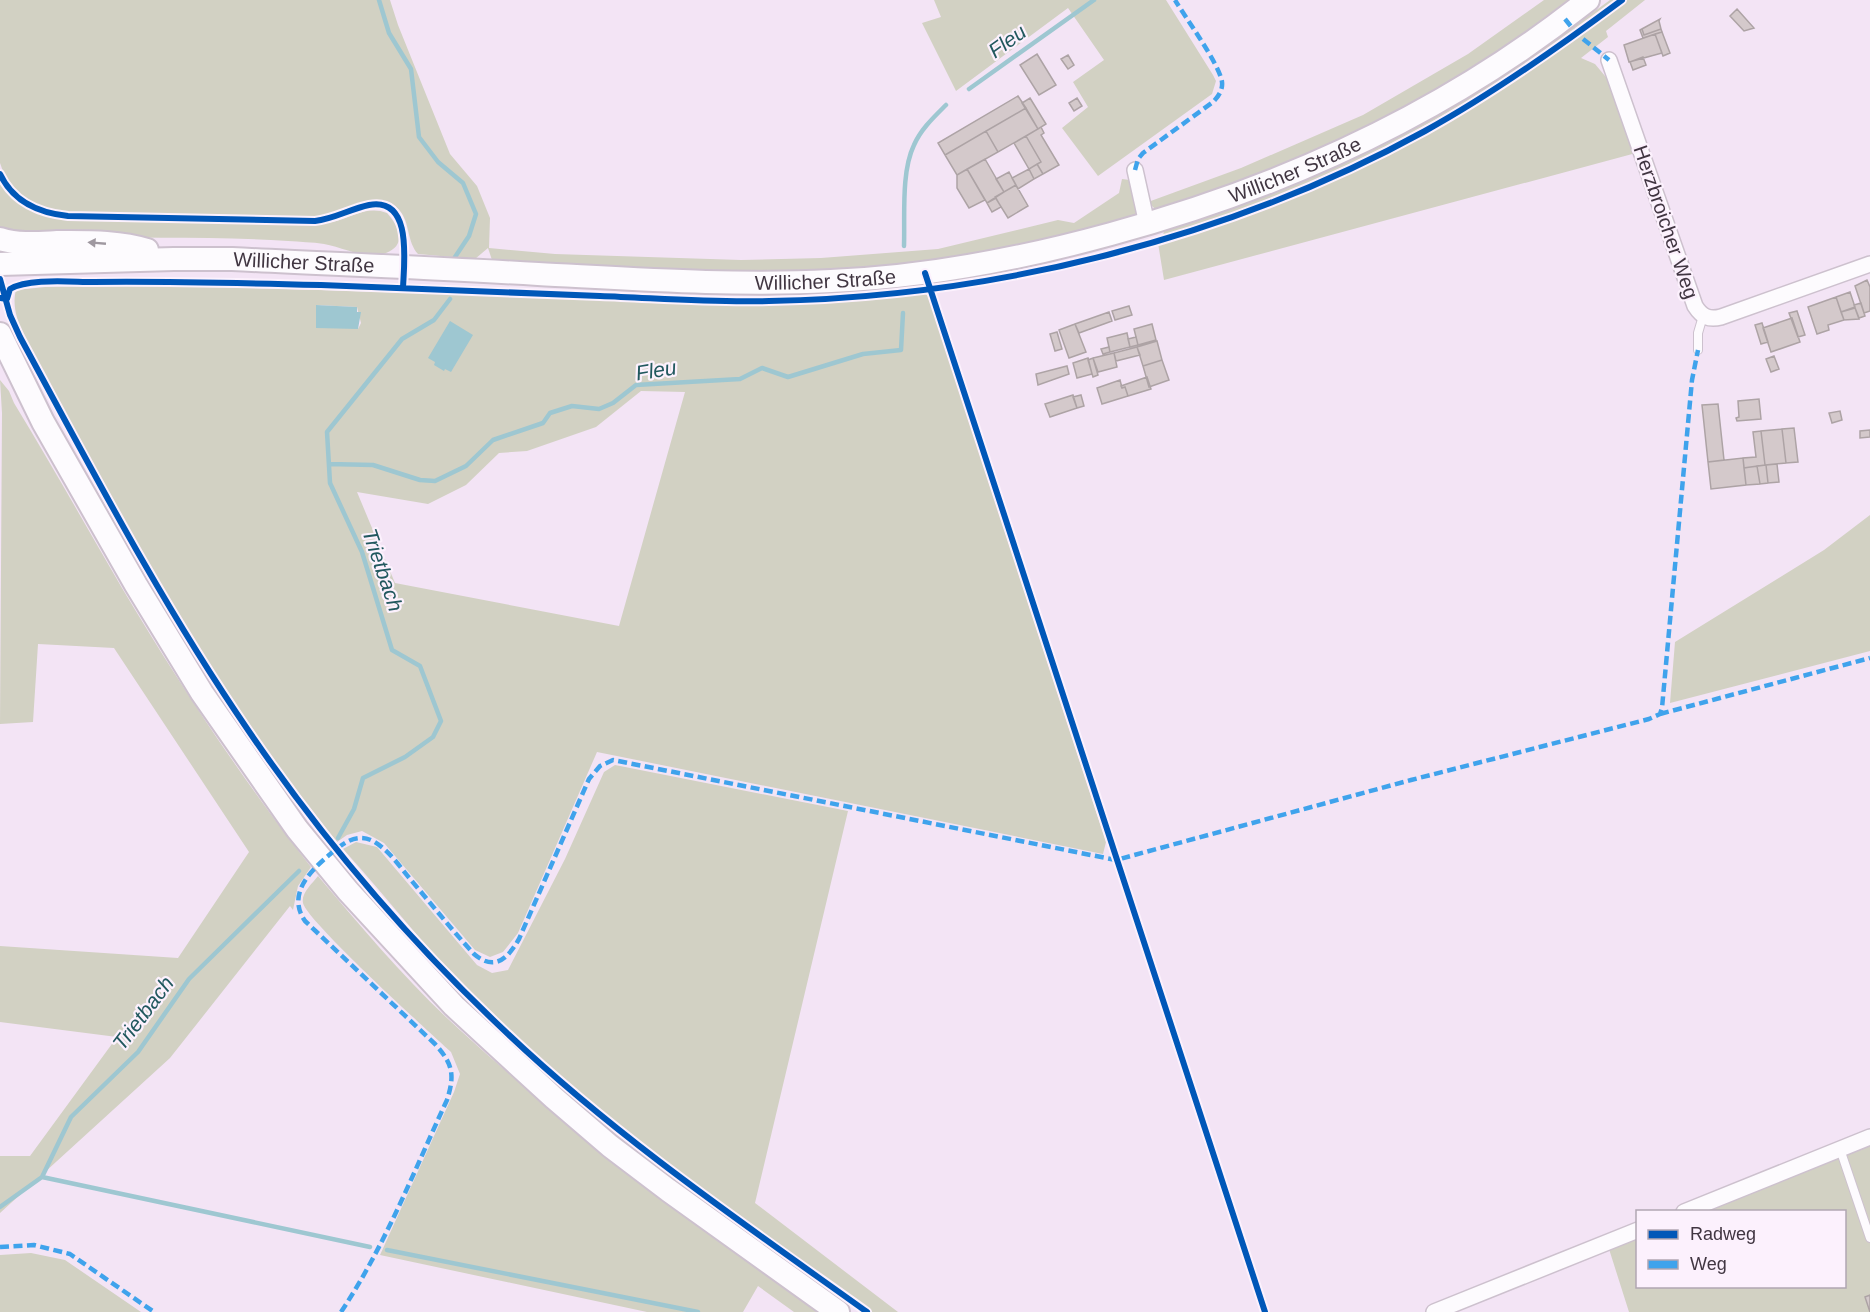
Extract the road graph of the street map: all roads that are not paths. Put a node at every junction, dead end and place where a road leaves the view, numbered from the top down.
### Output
1 (1588, 0) edge
2 (1609, 60) dead end
3 (1135, 170) dead end
4 (1147, 224) junction
5 (0, 239) edge
6 (174, 259) junction
7 (0, 264) edge
8 (1870, 264) edge
9 (1703, 316) junction
10 (0, 334) edge
11 (1698, 350) dead end
12 (0, 364) edge
13 (44, 422) junction
14 (1870, 1137) edge
15 (1840, 1149) junction
16 (1689, 1210) edge
17 (1636, 1231) edge
18 (1870, 1238) edge
19 (838, 1312) edge
20 (1434, 1312) edge

1 - 4 main road, Willicher Straße
2 - 9 street, Herzbroicher Weg
3 - 4 street
4 - 6 main road, Willicher Straße
6 -> 5 main road
6 - 7 main road, Willicher Straße
8 - 9 street, Herzbroicher Weg
9 - 11 lane
10 - 13 main road
12 - 13 main road
13 - 19 main road
14 - 15 street
15 - 16 street
15 - 18 lane
17 - 20 street

